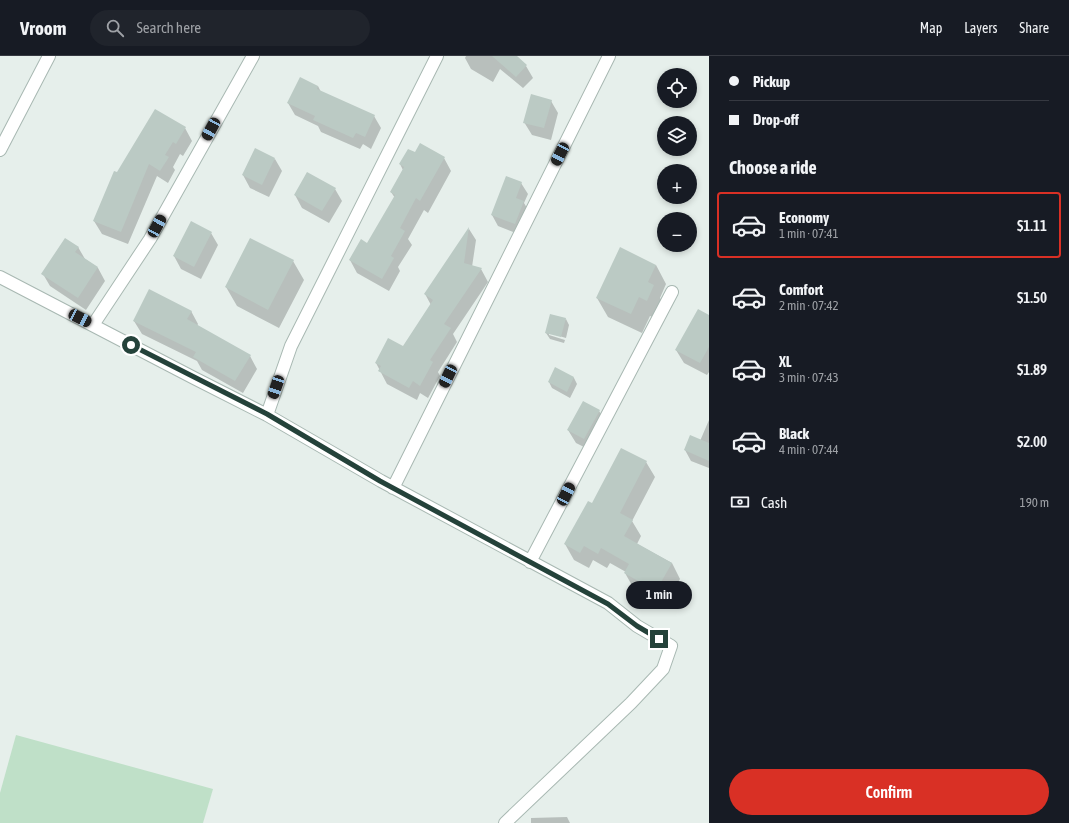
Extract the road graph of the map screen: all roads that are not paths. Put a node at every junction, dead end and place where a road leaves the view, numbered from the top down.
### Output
1 (48, 56) edge
2 (253, 56) edge
3 (437, 56) edge
4 (609, 56) edge
5 (0, 150) edge
6 (0, 276) edge
7 (672, 292) dead end
8 (93, 325) junction
9 (267, 414) junction
10 (393, 488) junction
11 (530, 562) junction
12 (505, 823) edge

1 - 5 street
2 - 8 street
3 - 9 street
4 - 10 street
6 - 8 street
7 - 11 street
8 - 9 street
9 - 10 street
10 - 11 street
11 - 12 street

